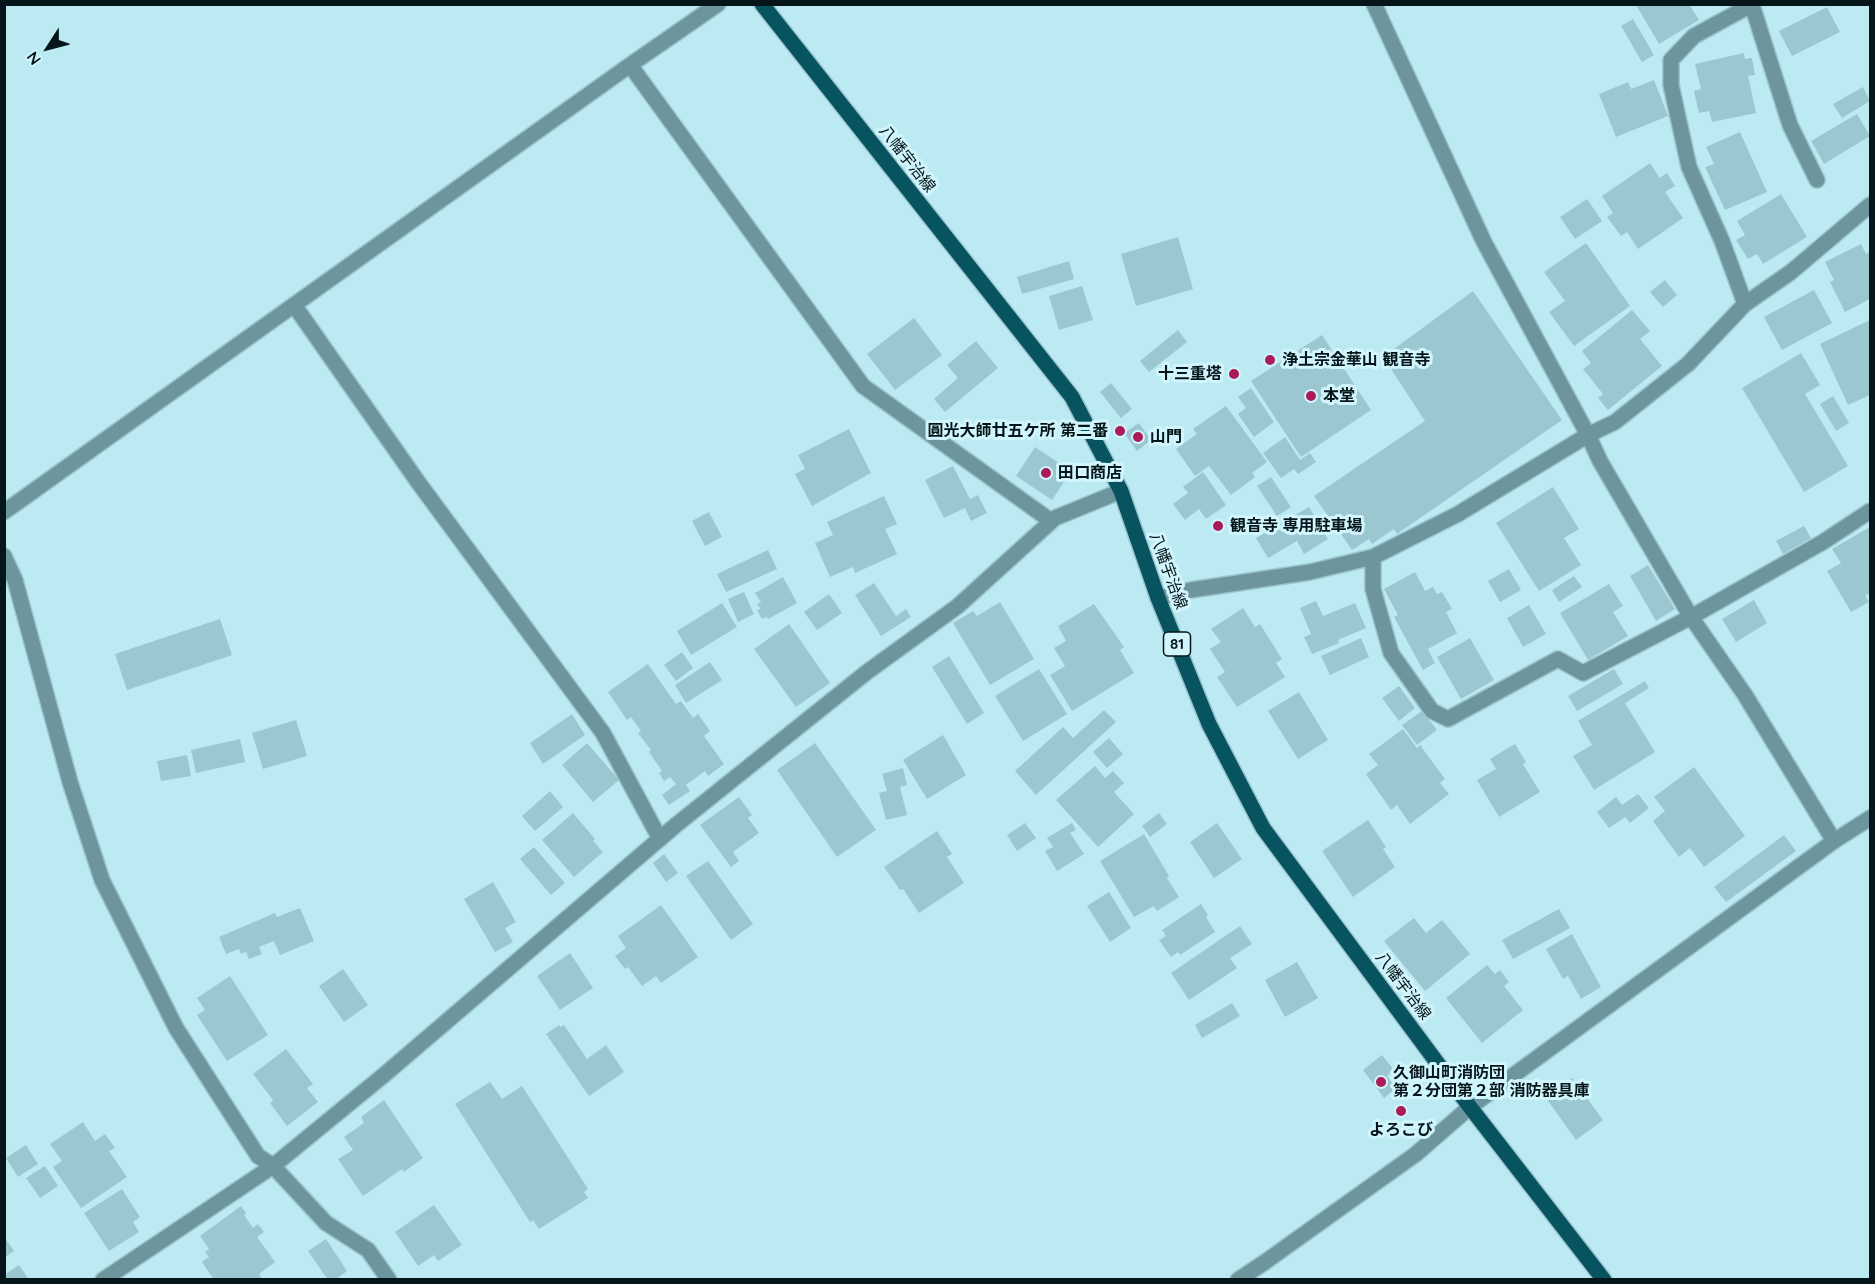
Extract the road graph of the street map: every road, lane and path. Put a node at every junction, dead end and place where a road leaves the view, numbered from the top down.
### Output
1 (718, 4) edge
2 (762, 4) edge
3 (1374, 4) edge
4 (1753, 5) edge
5 (630, 65) junction
6 (1817, 180) dead end
7 (1870, 205) edge
8 (1745, 304) junction
9 (294, 305) junction
10 (1588, 435) junction
11 (1121, 491) junction
12 (4, 512) edge
13 (1870, 512) edge
14 (1051, 521) junction
15 (4, 556) edge
16 (1373, 557) junction
17 (1158, 598) junction
18 (1691, 617) junction
19 (1870, 818) edge
20 (660, 840) junction
21 (1834, 841) junction
22 (1470, 1107) junction
23 (273, 1166) junction
24 (103, 1280) edge
25 (389, 1280) edge
26 (1238, 1280) edge
27 (1604, 1280) edge

1 - 5 street
2 - 11 main road, 八幡宇治線 / 81
3 - 10 street
4 - 6 street
4 - 8 street
5 - 9 street
5 - 14 street
7 - 8 street
8 - 10 street
9 - 12 street
9 - 20 street
10 - 16 street
10 - 18 street
11 - 14 street
11 - 17 main road, 八幡宇治線 / 81
13 - 18 street
14 - 20 street
15 - 23 street
16 - 17 street
16 - 18 street
17 - 22 main road, 八幡宇治線 / 81
18 - 21 street
19 - 21 street
20 - 23 street
21 - 22 street
22 - 26 street
22 - 27 main road, 八幡宇治線 / 81
23 - 24 street
23 - 25 street

